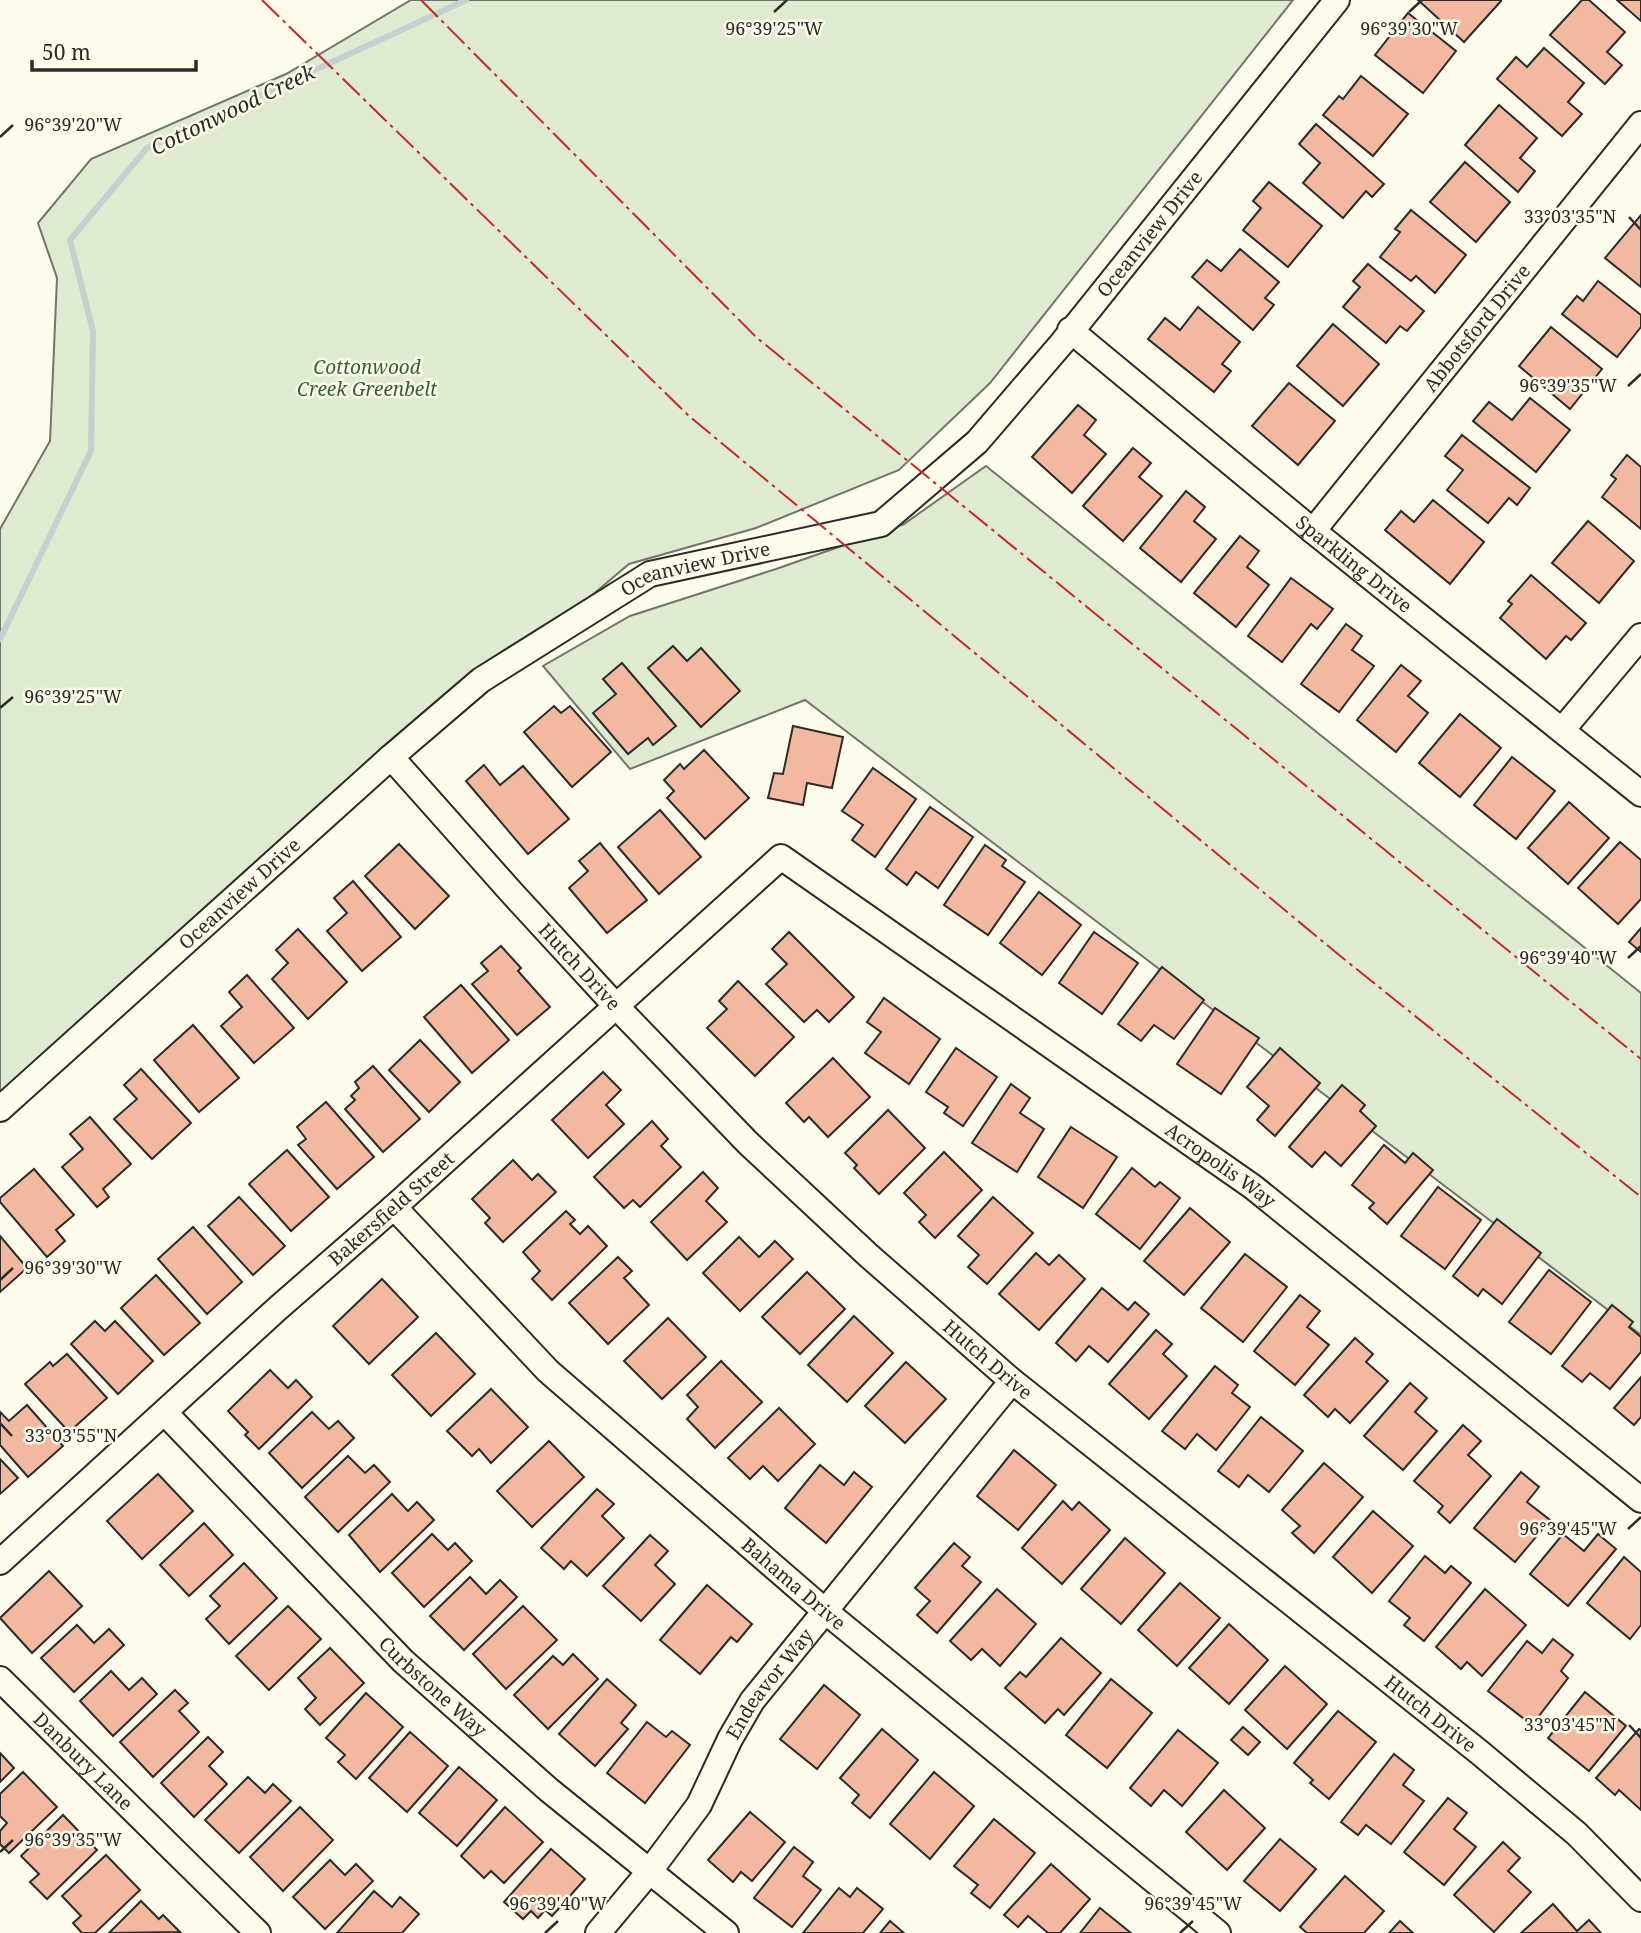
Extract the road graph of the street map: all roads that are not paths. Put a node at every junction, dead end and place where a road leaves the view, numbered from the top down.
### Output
1 (1337, 0) edge
2 (1641, 124) edge
3 (1070, 330) junction
4 (1313, 531) junction
5 (1641, 636) edge
6 (1563, 729) junction
7 (391, 757) junction
8 (1641, 794) edge
9 (781, 857) joint
10 (615, 1005) junction
11 (0, 1109) edge
12 (394, 1207) junction
13 (1012, 1381) junction
14 (165, 1413) junction
15 (1641, 1500) edge
16 (0, 1562) edge
17 (825, 1611) junction
18 (0, 1679) edge
19 (649, 1872) junction
20 (1641, 1899) edge
21 (258, 1933) edge
22 (598, 1933) edge
23 (726, 1933) edge
24 (1218, 1933) edge

1 - 3 street, Oceanview Drive
2 - 4 street, Abbotsford Drive
3 - 4 street, Sparkling Drive
3 - 7 street, Oceanview Drive
4 - 6 street, Sparkling Drive
5 - 6 street
6 - 8 street, Sparkling Drive
7 - 10 street, Hutch Drive
7 - 11 street, Oceanview Drive
9 - 10 street, Bakersfield Street
9 - 15 street, Acropolis Way
10 - 12 street, Bakersfield Street
10 - 13 street, Hutch Drive
12 - 14 street, Bakersfield Street
12 - 17 street, Bahama Drive
13 - 17 street, Endeavor Way
13 - 20 street, Hutch Drive
14 - 16 street, Bakersfield Street
14 - 19 street, Curbstone Way
17 - 19 street, Endeavor Way
17 - 24 street, Bahama Drive
18 - 21 street, Danbury Lane
19 - 22 street, Endeavor Way
19 - 23 street, Curbstone Way

